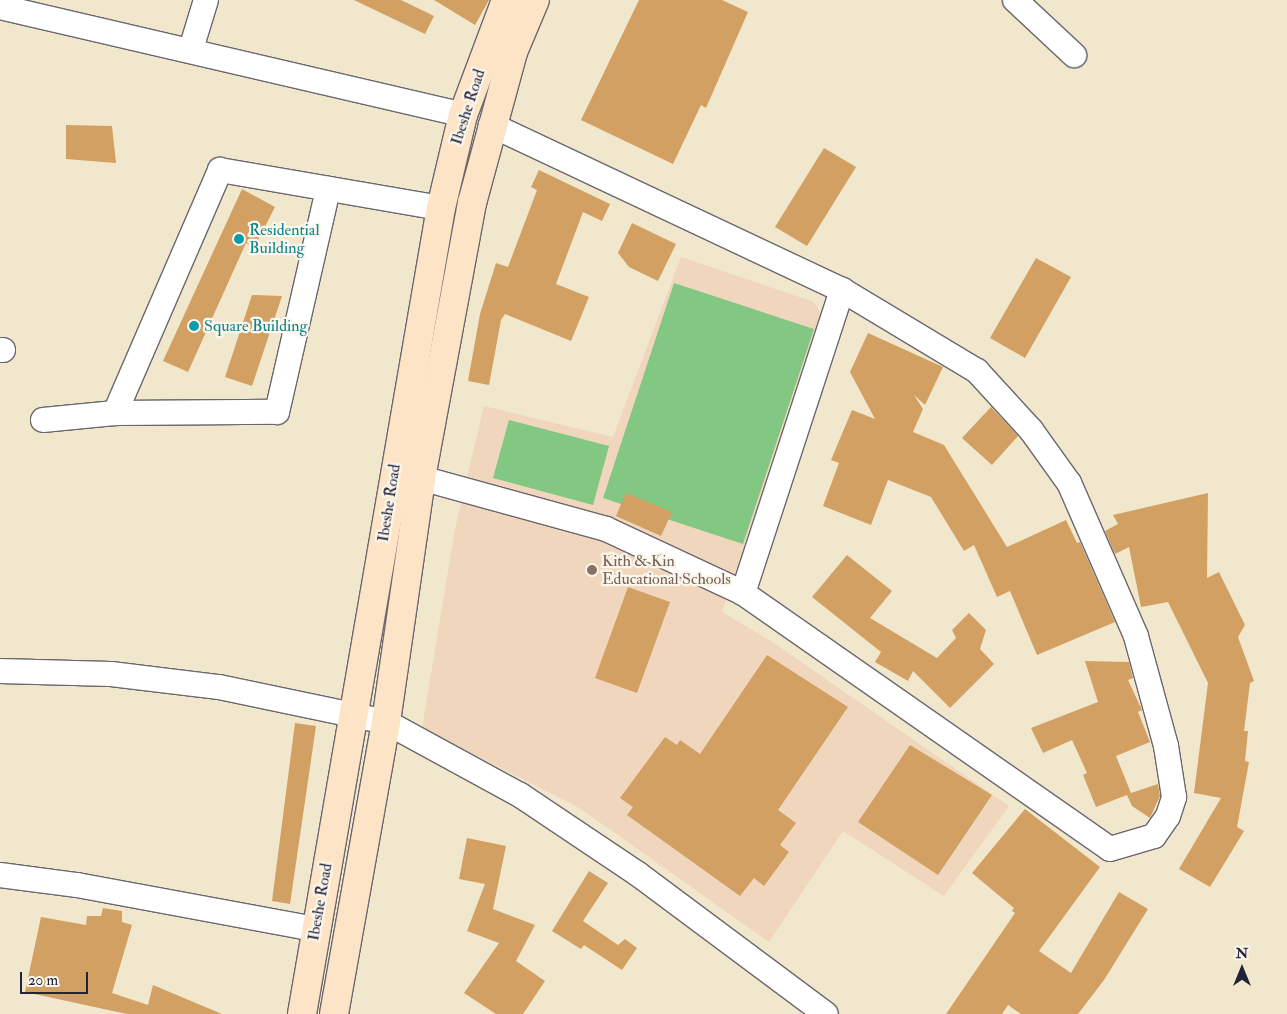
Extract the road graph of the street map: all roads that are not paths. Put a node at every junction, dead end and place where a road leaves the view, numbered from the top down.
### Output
1 (206, 0) edge
2 (506, 0) edge
3 (535, 0) edge
4 (1014, 0) edge
5 (0, 7) edge
6 (191, 50) junction
7 (1074, 55) dead end
8 (462, 114) junction
9 (491, 125) junction
10 (328, 189) junction
11 (441, 208) junction
12 (842, 290) junction
13 (115, 413) junction
14 (43, 420) dead end
15 (421, 478) junction
16 (743, 593) junction
17 (0, 671) edge
18 (355, 718) junction
19 (386, 722) junction
20 (0, 875) edge
21 (314, 929) junction
22 (302, 1014) edge
23 (334, 1014) edge
24 (826, 1014) edge

1 - 6 street
2 - 8 main road, Ibeshe Road
3 - 9 main road, Ibeshe Road
4 - 7 street
5 - 6 street
6 - 8 street
8 - 11 main road, Ibeshe Road
9 - 12 street
9 - 15 main road, Ibeshe Road
10 - 11 street
10 - 13 street
10 - 13 street
11 - 18 main road, Ibeshe Road
12 - 16 street
12 - 16 street
13 - 14 street
15 - 16 street
15 - 19 main road, Ibeshe Road
17 - 18 street
18 - 19 street
18 - 21 main road, Ibeshe Road
19 - 23 main road, Ibeshe Road
19 - 24 street
20 - 21 street
21 - 22 main road, Ibeshe Road

